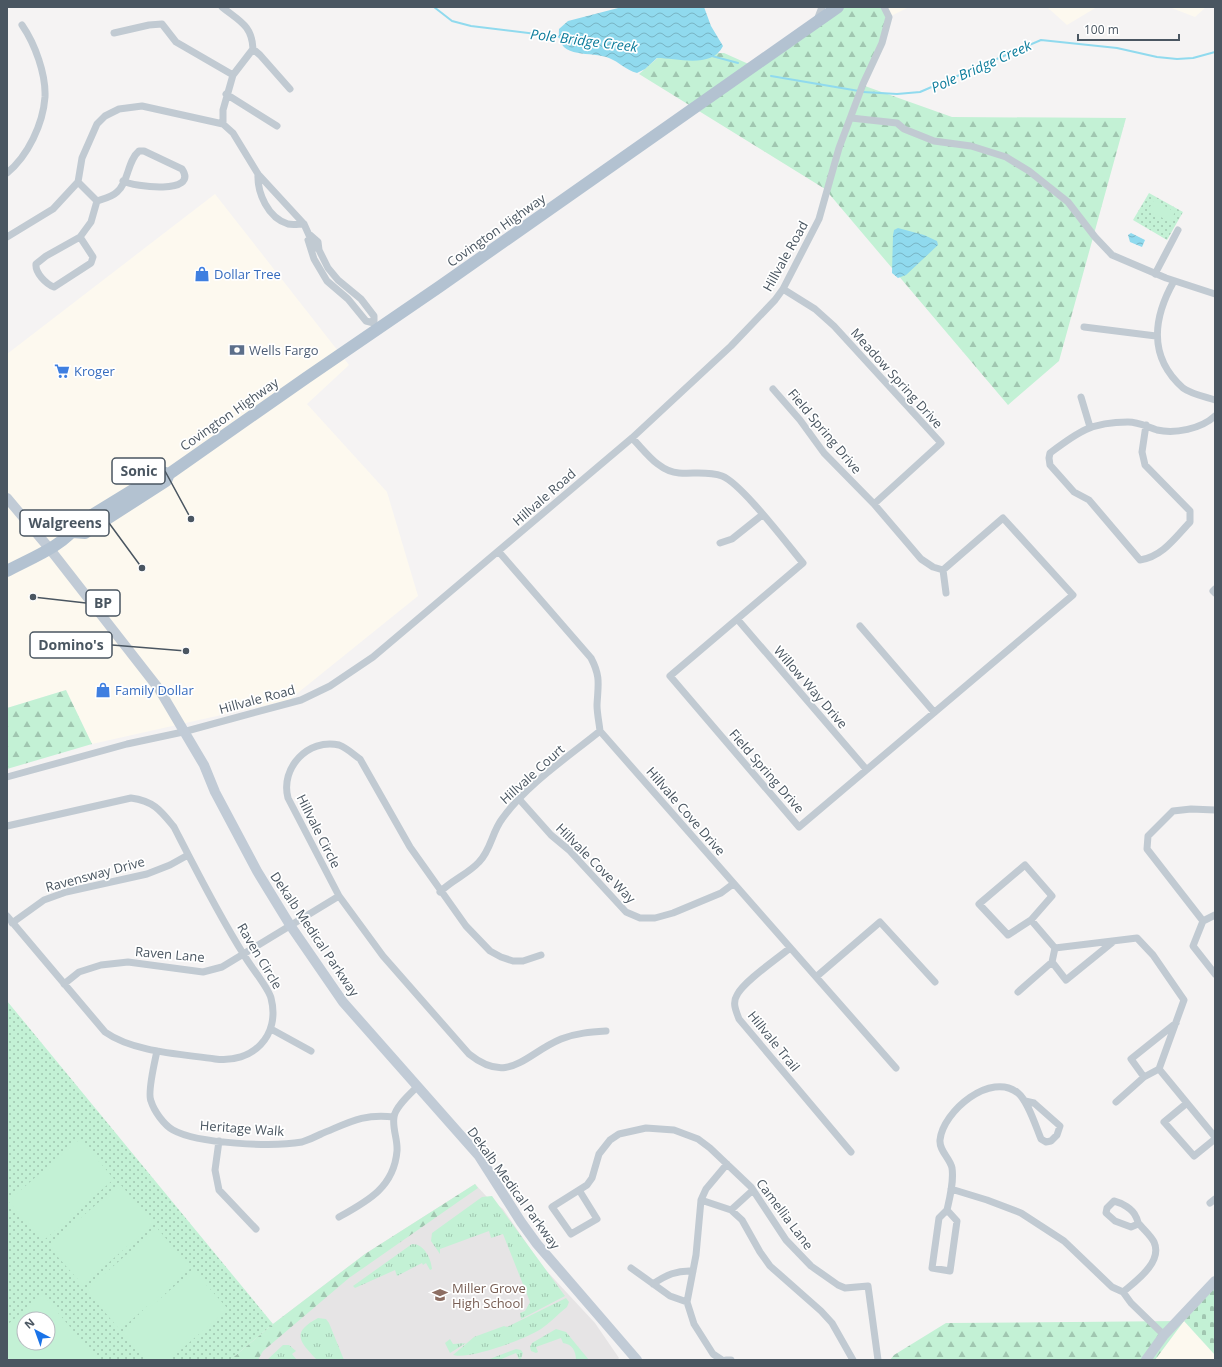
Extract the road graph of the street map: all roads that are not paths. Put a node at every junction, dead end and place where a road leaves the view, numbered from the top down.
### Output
1 (222, 7) edge
2 (822, 7) edge
3 (838, 7) edge
4 (884, 7) edge
5 (815, 23) junction
6 (22, 25) dead end
7 (114, 33) dead end
8 (253, 49) junction
9 (233, 75) junction
10 (290, 89) dead end
11 (226, 94) junction
12 (851, 118) junction
13 (224, 124) junction
14 (277, 126) dead end
15 (7, 173) edge
16 (258, 174) junction
17 (123, 181) junction
18 (78, 182) junction
19 (97, 201) junction
20 (304, 224) junction
21 (1178, 230) dead end
22 (309, 234) junction
23 (7, 237) edge
24 (80, 237) junction
25 (320, 253) junction
26 (314, 259) junction
27 (1155, 274) junction
28 (1174, 281) junction
29 (783, 289) junction
30 (1215, 294) edge
31 (376, 326) junction
32 (1084, 327) dead end
33 (1156, 336) junction
34 (773, 389) dead end
35 (1080, 398) dead end
36 (1215, 400) edge
37 (1215, 416) edge
38 (1146, 425) junction
39 (1090, 427) junction
40 (632, 438) junction
41 (7, 498) edge
42 (874, 504) junction
43 (762, 515) junction
44 (720, 543) dead end
45 (49, 548) junction
46 (499, 552) junction
47 (943, 570) junction
48 (7, 571) edge
49 (1215, 590) edge
50 (946, 593) dead end
51 (1215, 593) edge
52 (738, 620) junction
53 (860, 626) dead end
54 (934, 712) junction
55 (600, 731) junction
56 (183, 732) junction
57 (866, 769) junction
58 (7, 777) edge
59 (519, 799) junction
60 (1215, 810) edge
61 (7, 826) edge
62 (188, 855) junction
63 (733, 884) junction
64 (440, 892) junction
65 (339, 896) junction
66 (1215, 915) edge
67 (7, 916) edge
68 (1031, 920) junction
69 (1203, 921) junction
70 (12, 923) junction
71 (290, 925) junction
72 (1114, 941) junction
73 (790, 948) junction
74 (1055, 948) junction
75 (243, 954) junction
76 (541, 955) dead end
77 (1052, 962) junction
78 (1215, 974) edge
79 (816, 978) junction
80 (935, 982) dead end
81 (64, 984) junction
82 (1018, 992) dead end
83 (1176, 1022) junction
84 (271, 1029) junction
85 (606, 1031) dead end
86 (157, 1051) junction
87 (311, 1051) dead end
88 (896, 1068) dead end
89 (1159, 1069) junction
90 (1144, 1077) junction
91 (418, 1086) junction
92 (1025, 1101) junction
93 (1116, 1102) dead end
94 (1186, 1103) junction
95 (394, 1117) junction
96 (1215, 1138) edge
97 (219, 1141) junction
98 (851, 1152) dead end
99 (727, 1164) junction
100 (951, 1189) junction
101 (580, 1190) junction
102 (753, 1190) junction
103 (701, 1200) junction
104 (731, 1210) junction
105 (947, 1210) junction
106 (339, 1217) dead end
107 (1138, 1224) junction
108 (256, 1229) dead end
109 (631, 1268) dead end
110 (693, 1271) junction
111 (1215, 1281) edge
112 (653, 1284) junction
113 (1123, 1292) junction
114 (687, 1302) junction
115 (1164, 1335) junction
116 (637, 1360) edge
117 (722, 1360) edge
118 (726, 1360) edge
119 (731, 1360) edge
120 (853, 1360) edge
121 (878, 1360) edge
122 (1146, 1360) edge

1 - 8 street
2 - 5 street
3 - 5 main road, Covington Highway
4 - 12 street, Hillvale Road
5 - 31 main road, Covington Highway
6 - 15 street
7 - 9 street
8 - 9 street
8 - 10 street
9 - 11 street
11 - 13 street
11 - 14 street
12 - 27 street
12 - 29 street, Hillvale Road
13 - 16 street
13 - 18 street
16 - 20 street
16 - 20 street
17 - 17 street
17 - 19 street
18 - 19 street
18 - 23 street
19 - 24 street
20 - 22 street
21 - 27 street
22 - 25 street
22 - 26 street
24 - 24 street
25 - 26 street
25 - 31 street
26 - 31 street
27 - 28 street
28 - 30 street
28 - 33 street
29 - 40 street, Hillvale Road
29 - 42 street, Meadow Spring Drive
31 - 45 main road, Covington Highway
32 - 33 street
33 - 36 street
34 - 42 street, Field Spring Drive
35 - 39 street
37 - 38 street
38 - 39 street
38 - 39 street
40 - 43 street, Field Spring Drive
40 - 46 street, Hillvale Road
41 - 45 main road, Dekalb Medical Parkway
42 - 47 street, Field Spring Drive
43 - 44 street
43 - 52 street, Field Spring Drive
45 - 48 main road, Covington Highway
45 - 56 main road, Dekalb Medical Parkway
46 - 55 street
46 - 56 street, Hillvale Road
47 - 50 street
47 - 54 street, Field Spring Drive
49 - 51 street
52 - 57 street, Willow Way Drive
52 - 57 street, Field Spring Drive
53 - 54 street
54 - 57 street, Field Spring Drive
55 - 59 street, Hillvale Court
55 - 63 street, Hillvale Cove Drive
56 - 58 street, Hillvale Road
56 - 71 main road, Dekalb Medical Parkway
59 - 63 street, Hillvale Cove Way
59 - 64 street, Hillvale Court
60 - 69 street
61 - 62 street, Raven Circle
62 - 70 street, Ravensway Drive
62 - 75 street, Raven Circle
63 - 73 street, Hillvale Cove Drive
64 - 65 street, Hillvale Circle
64 - 76 street, Hillvale Circle
65 - 71 street, Raven Lane
65 - 85 street, Hillvale Circle
66 - 69 street
67 - 70 street
68 - 68 street
68 - 74 street
69 - 78 street
70 - 81 street
71 - 75 street, Raven Lane
71 - 91 main road, Dekalb Medical Parkway
72 - 74 street
72 - 77 street
72 - 83 street
73 - 79 street, Hillvale Cove Drive
73 - 98 street, Hillvale Trail
74 - 77 street
75 - 81 street, Raven Lane
75 - 84 street, Raven Circle
77 - 82 street
79 - 80 street
79 - 88 street, Hillvale Cove Drive
81 - 86 street
83 - 89 street
83 - 90 street
84 - 86 street
84 - 87 street
86 - 97 street, Heritage Walk
89 - 90 street
89 - 94 street
90 - 93 street
91 - 95 street
91 - 116 main road, Dekalb Medical Parkway
92 - 92 street
92 - 100 street
94 - 96 street
94 - 96 street
95 - 97 street, Heritage Walk
95 - 106 street
97 - 108 street
99 - 101 street, Camellia Lane
99 - 102 street, Camellia Lane
99 - 103 street
100 - 105 street
100 - 113 street
101 - 101 street, Camellia Lane
102 - 104 street
102 - 121 street, Camellia Lane
103 - 104 street
103 - 110 street
104 - 120 street
105 - 105 street
107 - 107 street
107 - 113 street
109 - 112 street
110 - 112 street
110 - 114 street
111 - 115 main road
112 - 114 street
113 - 115 street
114 - 117 street
115 - 122 main road
118 - 119 street

